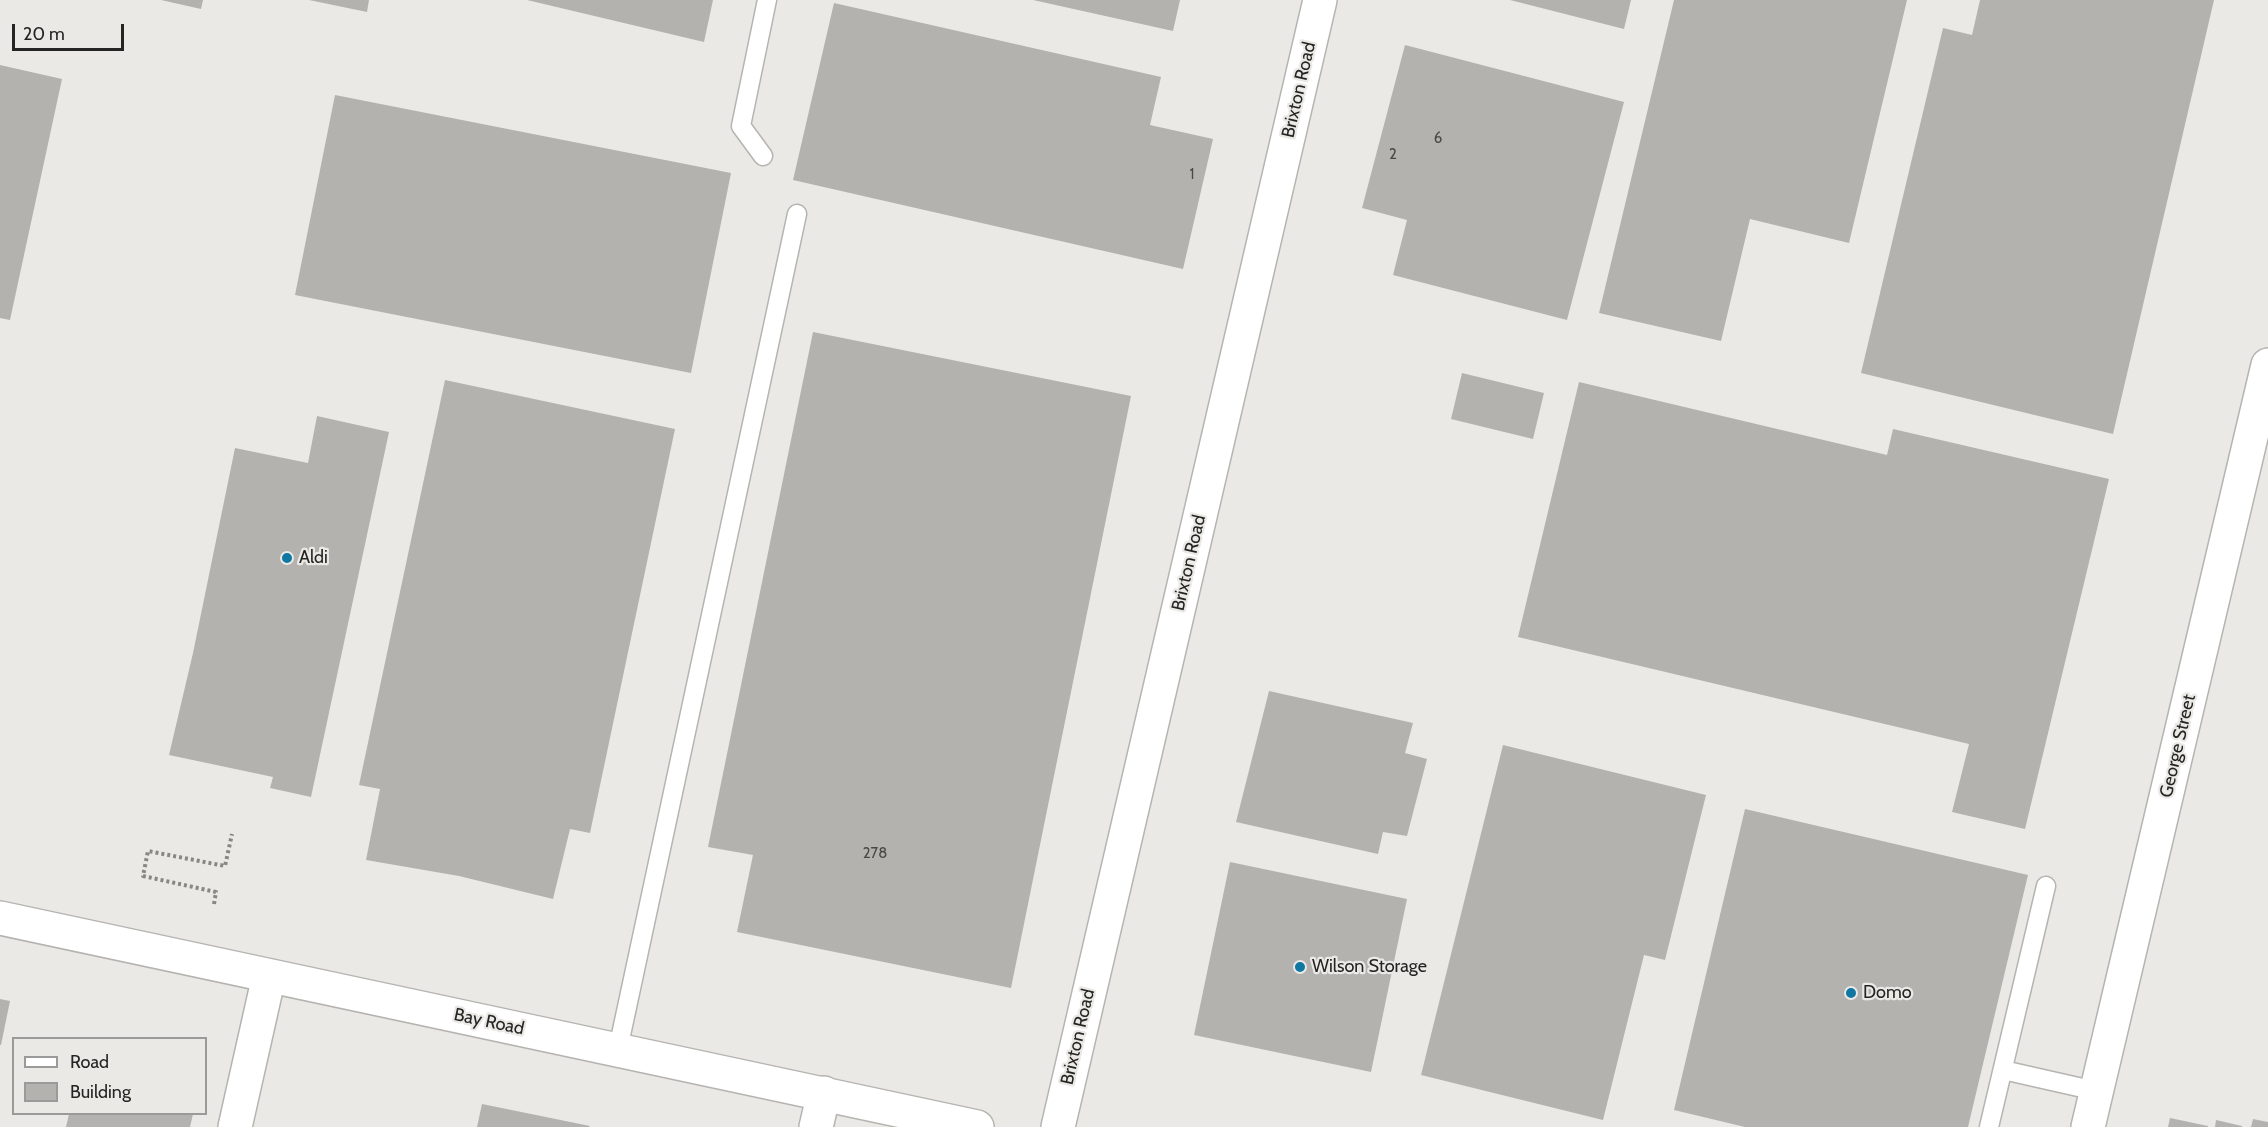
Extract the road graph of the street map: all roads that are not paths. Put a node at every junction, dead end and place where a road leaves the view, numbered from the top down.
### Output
1 (767, 0) edge
2 (1320, 0) edge
3 (762, 156) dead end
4 (797, 214) dead end
5 (2268, 365) edge
6 (2046, 886) dead end
7 (0, 918) edge
8 (269, 976) junction
9 (618, 1049) junction
10 (2003, 1070) junction
11 (2096, 1091) junction
12 (824, 1093) junction
13 (235, 1127) edge
14 (816, 1127) edge
15 (977, 1127) edge
16 (1058, 1127) edge
17 (1989, 1127) edge
18 (2088, 1127) edge

1 - 3 lane
2 - 16 street, Brixton Road
4 - 9 lane
5 - 11 street, George Street
6 - 10 lane
7 - 8 street, Bay Road
8 - 9 street, Bay Road
8 - 13 street
9 - 12 street, Bay Road
10 - 11 lane
10 - 17 lane
11 - 18 street, George Street
12 - 14 street
12 - 15 street, Bay Road

